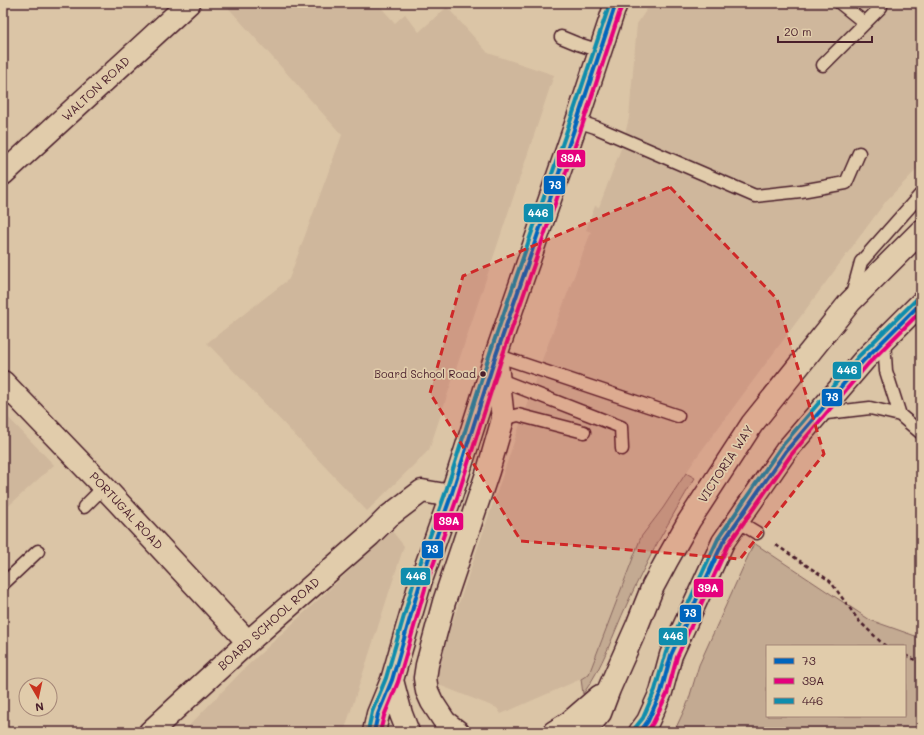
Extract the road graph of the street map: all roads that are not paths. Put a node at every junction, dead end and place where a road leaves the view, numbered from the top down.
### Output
1 (616, 3) edge
2 (840, 3) edge
3 (180, 6) edge
4 (881, 7) dead end
5 (865, 23) junction
6 (561, 37) dead end
7 (600, 51) junction
8 (823, 65) dead end
9 (577, 121) junction
10 (859, 154) dead end
11 (3, 174) edge
12 (921, 194) edge
13 (921, 231) edge
14 (850, 302) junction
15 (921, 303) edge
16 (884, 341) junction
17 (496, 355) junction
18 (498, 378) junction
19 (3, 382) edge
20 (818, 414) junction
21 (900, 415) junction
22 (678, 416) dead end
23 (503, 419) junction
24 (584, 432) dead end
25 (921, 433) edge
26 (622, 449) dead end
27 (104, 487) junction
28 (450, 496) junction
29 (84, 507) dead end
30 (737, 521) junction
31 (757, 533) road end
32 (38, 551) dead end
33 (3, 584) edge
34 (248, 642) junction
35 (392, 680) junction
36 (609, 689) junction
37 (150, 732) edge
38 (374, 732) edge
39 (408, 732) edge
40 (458, 732) edge
41 (554, 732) edge
42 (584, 732) edge
43 (640, 732) edge

1 - 7 street
2 - 5 lane
3 - 11 street, WALTON ROAD
4 - 5 lane
5 - 8 lane
6 - 7 lane
7 - 9 street
9 - 10 lane
9 - 17 street
12 - 14 lane
13 - 14 street, VICTORIA WAY
14 - 36 street, VICTORIA WAY
15 - 16 street
16 - 20 street
16 - 21 lane
17 - 18 street
17 - 22 lane
17 - 28 street
18 - 23 street
18 - 26 lane
19 - 27 street, PORTUGAL ROAD
20 - 21 lane
20 - 30 street
21 - 25 lane
23 - 24 lane
23 - 40 street
27 - 29 lane
27 - 34 street, PORTUGAL ROAD
28 - 34 street, BOARD SCHOOL ROAD
28 - 35 street
30 - 31 lane
30 - 43 street
32 - 33 lane
34 - 37 street, BOARD SCHOOL ROAD
35 - 38 street
35 - 39 street
36 - 41 street
36 - 42 street, VICTORIA WAY

